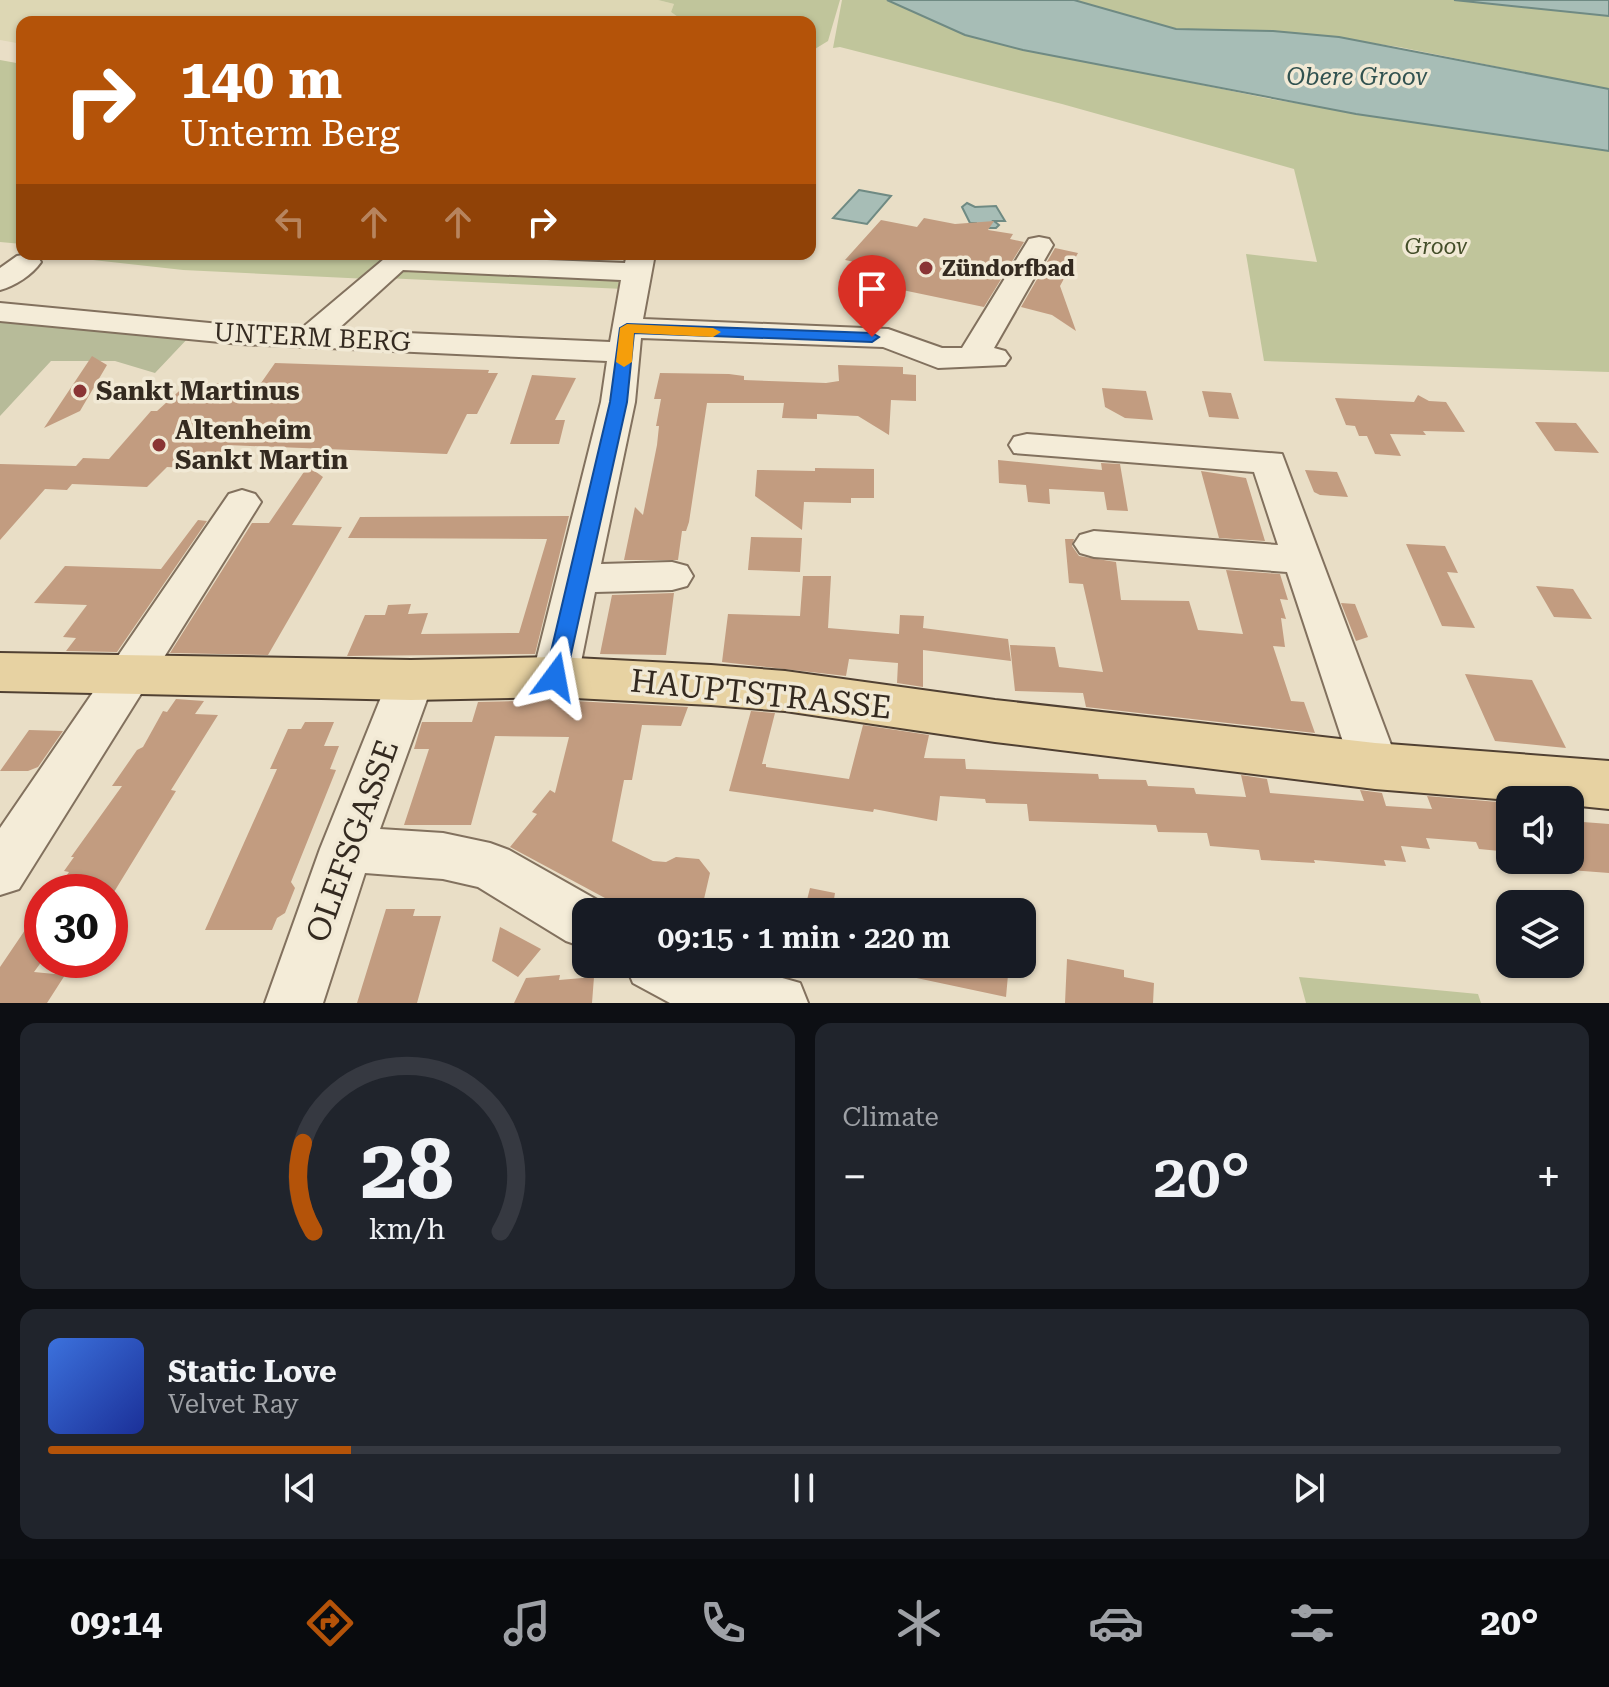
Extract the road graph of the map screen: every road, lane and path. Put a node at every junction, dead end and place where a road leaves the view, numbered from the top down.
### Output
1 (1039, 245) dead end
2 (398, 260) edge
3 (495, 260) edge
4 (27, 262) dead end
5 (638, 263) edge
6 (0, 281) edge
7 (0, 312) edge
8 (310, 338) junction
9 (626, 340) junction
10 (1027, 445) dead end
11 (242, 502) dead end
12 (1094, 544) dead end
13 (1302, 560) junction
14 (672, 576) dead end
15 (578, 579) junction
16 (0, 672) edge
17 (129, 677) junction
18 (555, 677) junction
19 (411, 680) junction
20 (1375, 766) junction
21 (1609, 785) edge
22 (346, 849) junction
23 (0, 872) edge
24 (572, 915) edge
25 (670, 982) edge
26 (294, 1003) edge
27 (779, 1003) edge

1 - 9 street, UNTERM BERG
2 - 8 street
3 - 5 street
4 - 6 street
5 - 9 street
7 - 8 street, UNTERM BERG
8 - 9 street, UNTERM BERG
9 - 15 street
10 - 13 street
11 - 17 street
12 - 13 street
13 - 20 street
14 - 15 street
15 - 18 street
16 - 17 main road, HAUPTSTRASSE
17 - 19 main road, HAUPTSTRASSE
17 - 23 street
18 - 19 main road, HAUPTSTRASSE
18 - 20 main road, HAUPTSTRASSE
19 - 22 street, OLEFSGASSE
20 - 21 main road, HAUPTSTRASSE
22 - 24 street
22 - 26 street, OLEFSGASSE
25 - 27 street

